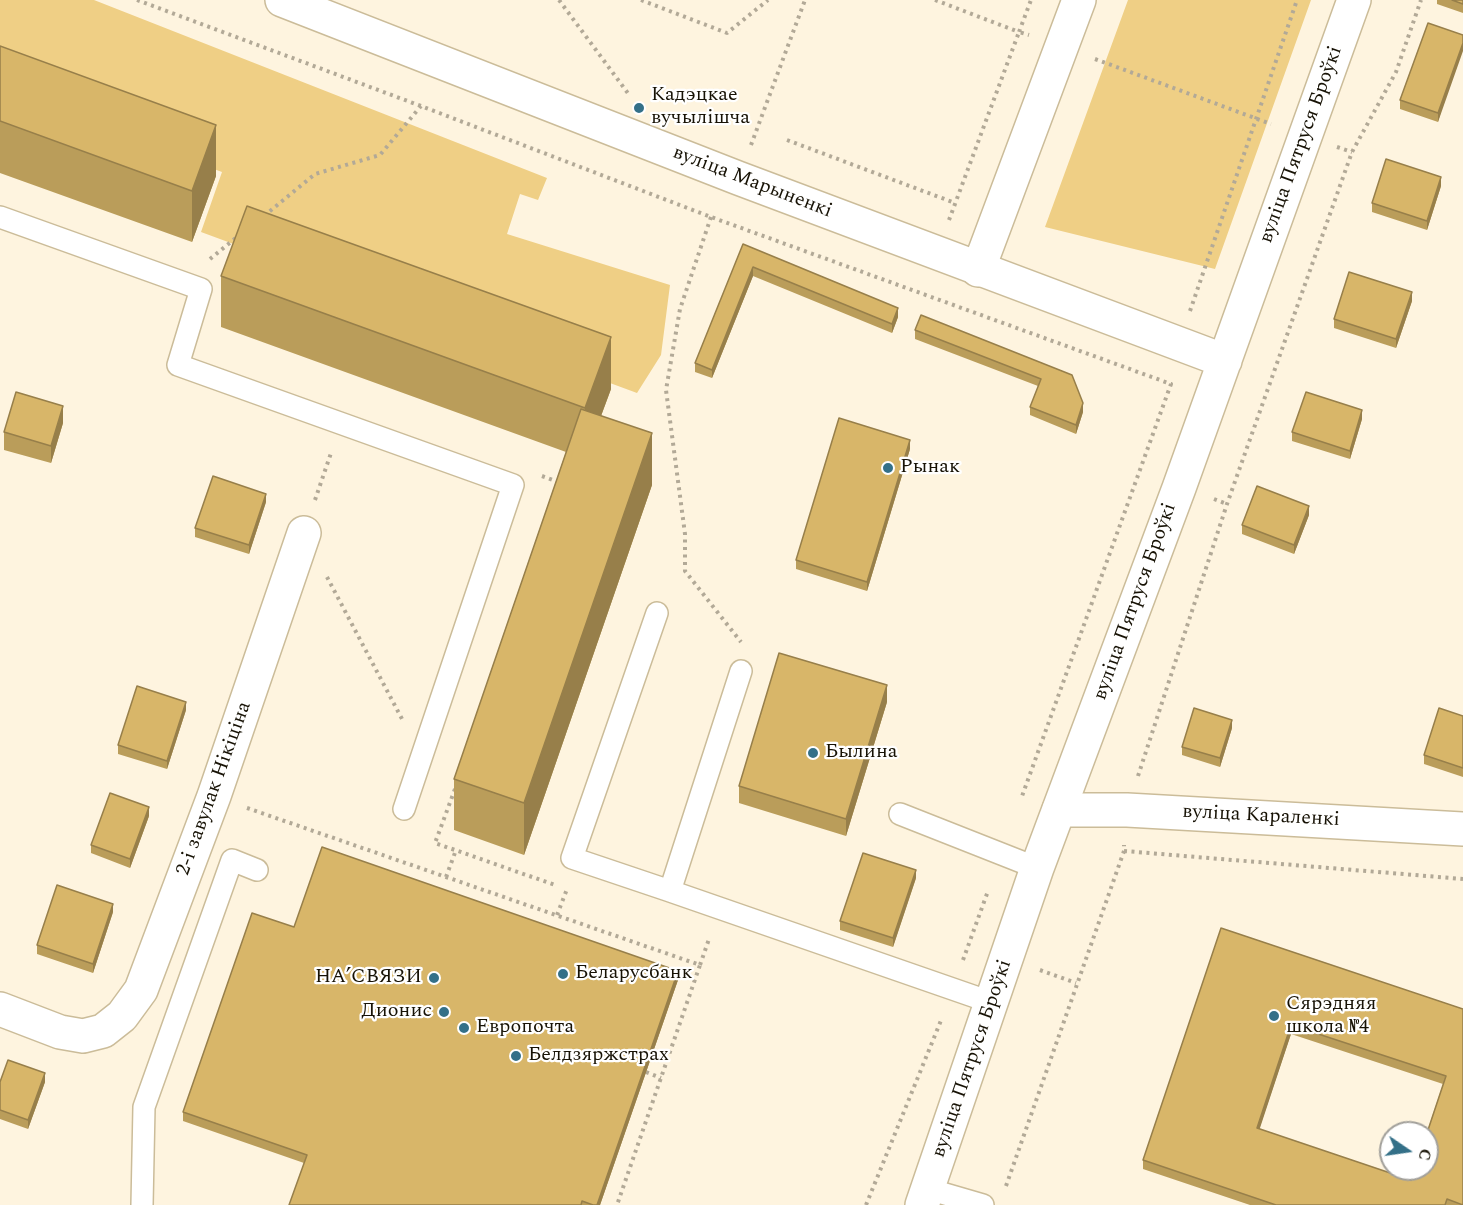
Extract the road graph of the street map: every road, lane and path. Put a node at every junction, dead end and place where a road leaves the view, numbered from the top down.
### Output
1 (137, 0) edge
2 (282, 0) edge
3 (560, 0) edge
4 (641, 0) edge
5 (768, 0) edge
6 (805, 0) edge
7 (935, 0) edge
8 (1031, 0) edge
9 (1079, 0) edge
10 (1297, 0) edge
11 (1354, 0) edge
12 (1421, 0) edge
13 (1019, 32) junction
14 (1061, 47) junction
15 (633, 99) dead end
16 (421, 105) junction
17 (1255, 118) junction
18 (1306, 136) junction
19 (787, 140) dead end
20 (1353, 152) junction
21 (738, 178) junction
22 (955, 203) junction
23 (0, 217) edge
24 (711, 217) junction
25 (261, 218) edge
26 (243, 232) edge
27 (936, 254) junction
28 (978, 270) junction
29 (194, 286) junction
30 (920, 294) junction
31 (1179, 344) junction
32 (1225, 361) junction
33 (1171, 384) junction
34 (340, 424) junction
35 (304, 533) junction
36 (657, 613) dead end
37 (741, 671) joint
38 (422, 756) junction
39 (214, 796) junction
40 (404, 809) dead end
41 (1059, 810) junction
42 (1127, 810) junction
43 (900, 814) dead end
44 (1463, 829) edge
45 (456, 850) dead end
46 (1124, 851) junction
47 (1001, 853) junction
48 (1038, 868) junction
49 (257, 870) dead end
50 (446, 876) junction
51 (1463, 879) edge
52 (567, 889) dead end
53 (670, 891) junction
54 (557, 915) junction
55 (954, 988) junction
56 (993, 1003) junction
57 (0, 1009) edge
58 (646, 1072) edge
59 (661, 1078) junction
60 (1004, 1194) dead end
61 (925, 1197) edge
62 (142, 1205) edge
63 (617, 1205) edge
64 (866, 1205) edge
65 (983, 1205) edge

1 - 16 path
2 - 21 street, вуліца Марыненкі
3 - 15 path
4 - 5 path
6 - 21 path
7 - 13 path
8 - 13 path
9 - 14 street
10 - 17 path
11 - 18 street, вуліца Пятруся Броўкі
12 - 20 path
13 - 14 path
13 - 22 path
14 - 17 path
14 - 28 street
16 - 24 path
16 - 25 path
17 - 18 path
17 - 31 path
18 - 20 path
18 - 32 street, вуліца Пятруся Броўкі
19 - 22 path
20 - 42 path
21 - 27 street, вуліца Марыненкі
22 - 27 path
23 - 29 lane
24 - 30 path
24 - 37 path
26 - 29 path
27 - 28 street, вуліца Марыненкі
27 - 30 path
28 - 31 street, вуліца Марыненкі
29 - 34 lane
30 - 33 path
31 - 32 street, вуліца Марыненкі
31 - 33 path
32 - 41 street, вуліца Пятруся Броўкі
33 - 47 path
34 - 35 path
34 - 38 lane
35 - 38 path
35 - 39 street, 2-і завулак Нікіціна
36 - 53 lane
37 - 53 lane
38 - 40 lane
39 - 50 path
39 - 57 street, 2-і завулак Нікіціна
41 - 42 street, вуліца Караленкі
41 - 48 street, вуліца Пятруся Броўкі
42 - 44 street, вуліца Караленкі
42 - 46 path
43 - 47 lane
45 - 50 path
46 - 51 path
46 - 60 path
47 - 48 lane
47 - 55 path
48 - 56 street, вуліца Пятруся Броўкі
49 - 62 lane
50 - 54 path
52 - 54 path
53 - 55 lane
54 - 59 path
55 - 56 lane
55 - 64 path
56 - 61 street, вуліца Пятруся Броўкі
58 - 59 path
59 - 63 path
61 - 65 lane

